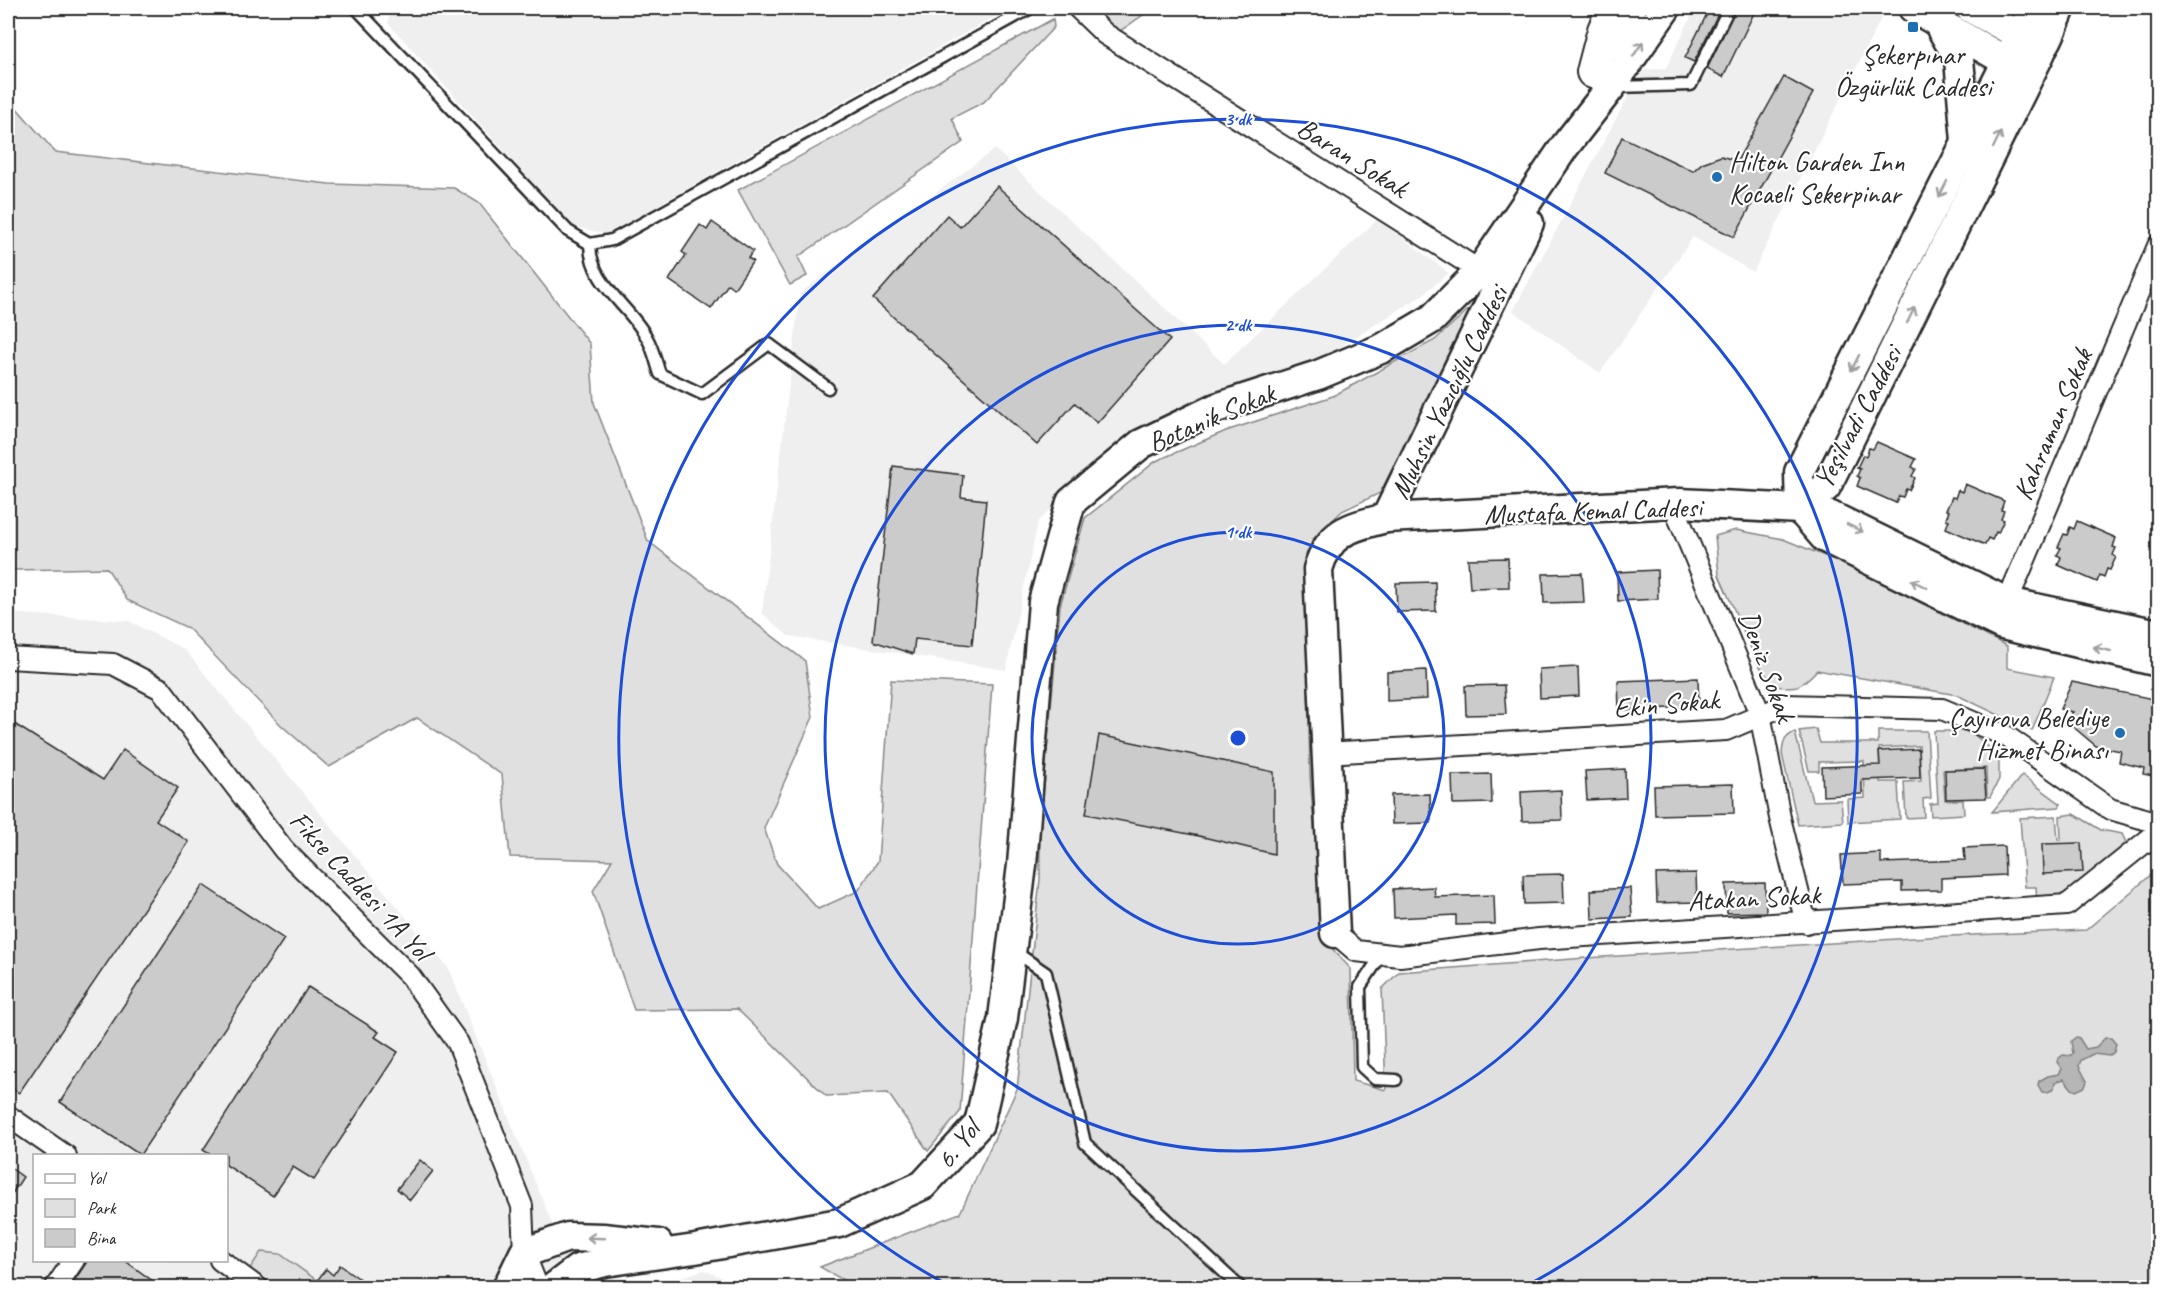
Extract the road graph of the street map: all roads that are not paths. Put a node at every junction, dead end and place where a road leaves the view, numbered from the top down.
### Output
1 (356, 8) edge
2 (1031, 8) edge
3 (1078, 8) edge
4 (1614, 8) edge
5 (1632, 8) edge
6 (1666, 8) edge
7 (1729, 8) edge
8 (1970, 8) edge
9 (2034, 8) edge
10 (2061, 8) edge
11 (1925, 14) edge
12 (2030, 44) junction
13 (2006, 61) junction
14 (1602, 80) junction
15 (1966, 143) junction
16 (1565, 146) junction
17 (590, 244) junction
18 (2158, 246) edge
19 (1480, 271) junction
20 (828, 388) dead end
21 (1679, 503) junction
22 (1800, 509) junction
23 (1386, 518) junction
24 (2004, 614) junction
25 (2158, 634) edge
26 (8, 658) edge
27 (2158, 662) edge
28 (1760, 714) junction
29 (1325, 753) junction
30 (2158, 823) edge
31 (2158, 832) edge
32 (1022, 865) joint
33 (1806, 923) junction
34 (1335, 933) joint
35 (1012, 949) junction
36 (1382, 954) junction
37 (1396, 1080) dead end
38 (8, 1116) edge
39 (65, 1154) edge
40 (695, 1249) junction
41 (524, 1253) junction
42 (73, 1262) edge
43 (221, 1262) edge
44 (232, 1280) edge
45 (55, 1287) edge
46 (258, 1287) edge
47 (507, 1287) edge
48 (538, 1287) edge
49 (553, 1287) edge
50 (1241, 1287) edge

1 - 17 lane
2 - 17 lane
3 - 19 street, Baran Sokak
4 - 14 main road
5 - 14 street, Muhsin Yazıcığlu Caddesi
14 -> 6 street, Muhsin Yazıcığlu Caddesi
7 - 14 lane
8 - 12 street
9 - 12 street
10 - 12 street
11 - 13 street
11 - 15 street
12 - 13 street, Yeşilvadi Caddesi
22 -> 12 street, Yeşilvadi Caddesi
13 - 15 street, Yeşilvadi Caddesi
14 - 16 street, Muhsin Yazıcığlu Caddesi
15 -> 22 street, Yeşilvadi Caddesi
16 - 19 street, Botanik Sokak
16 - 23 street, Muhsin Yazıcığlu Caddesi
17 - 20 lane
18 - 24 street, Kahraman Sokak
19 - 32 street, Botanik Sokak
21 - 22 street, Mustafa Kemal Caddesi
21 - 23 street, Mustafa Kemal Caddesi
21 - 28 street, Deniz Sokak
22 - 24 street, Mustafa Kemal Caddesi
23 - 29 street, Muhsin Yazıcığlu Caddesi
24 - 25 street, Mustafa Kemal Caddesi
27 -> 24 street, Mustafa Kemal Caddesi
26 - 41 street, Fikse Caddesi 1A Yol
28 - 29 street, Ekin Sokak
28 - 30 street, Ekin Sokak
28 - 33 street, Deniz Sokak
29 - 34 street, Muhsin Yazıcığlu Caddesi
31 - 33 street, Atakan Sokak
32 - 35 street, 6. Yol
33 - 36 street, Atakan Sokak
34 - 36 street, Atakan Sokak
35 - 40 street, 6. Yol
35 - 50 lane
36 - 37 lane
38 - 39 street
40 -> 41 street
40 - 49 street, 6. Yol
41 - 47 street
41 - 48 street, Fikse Caddesi 1A Yol
42 - 45 street
43 - 44 street
44 - 46 street

